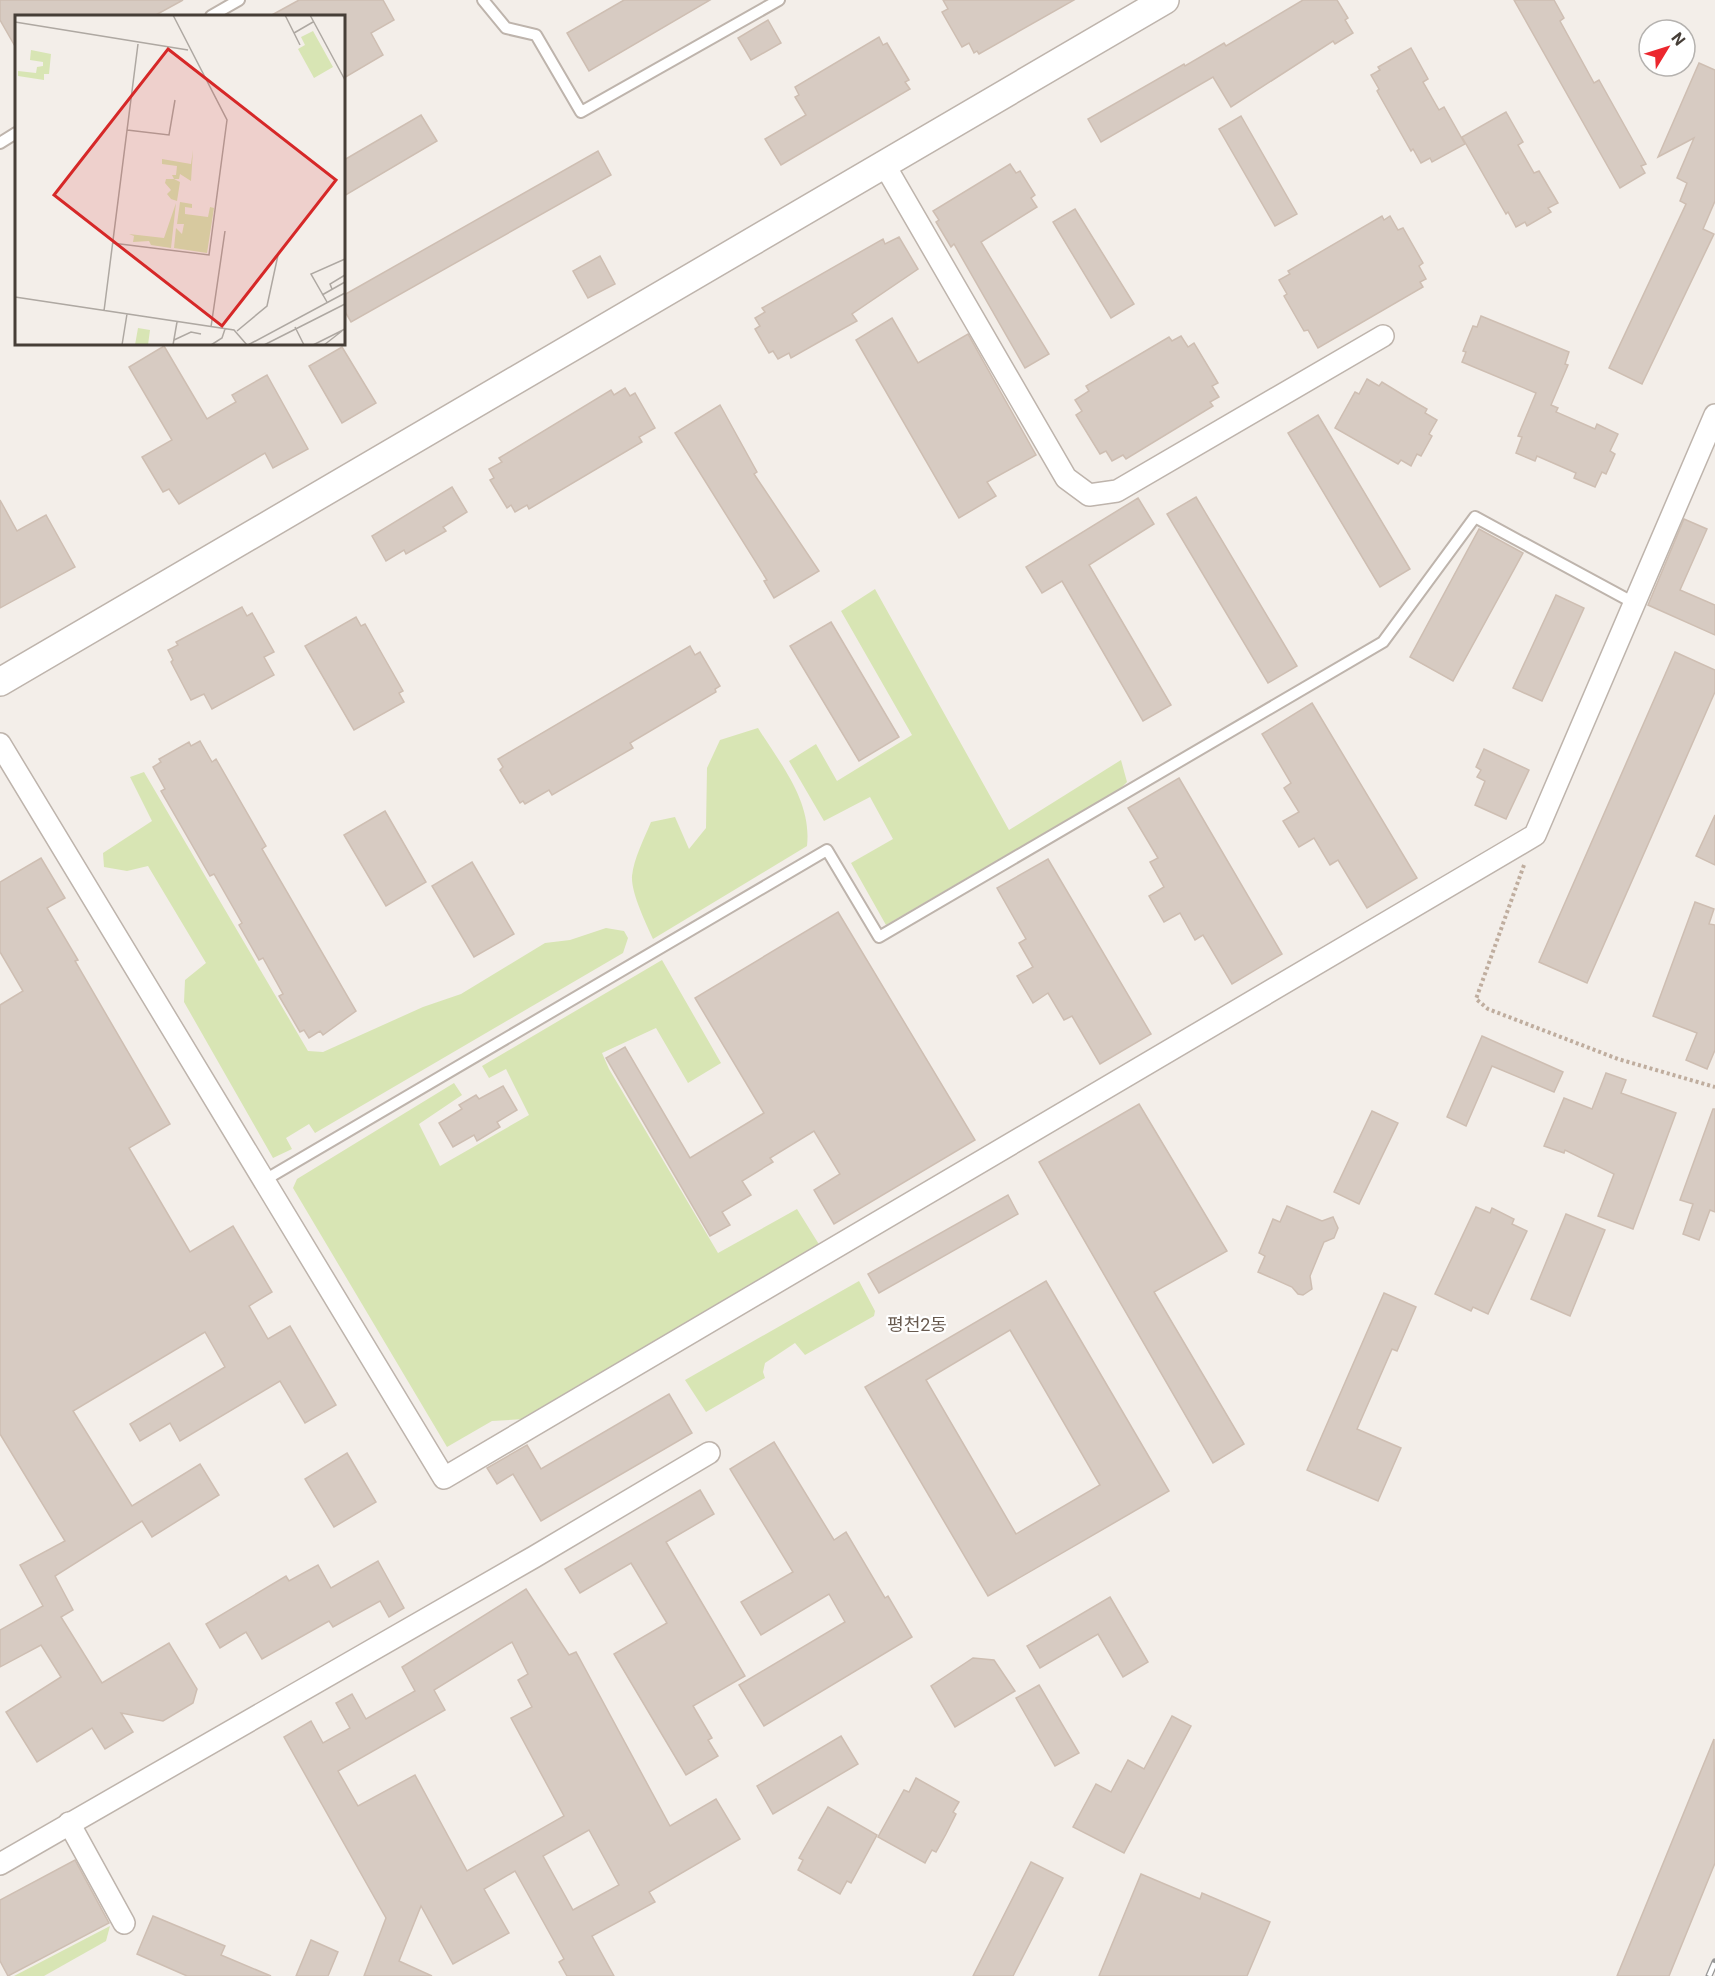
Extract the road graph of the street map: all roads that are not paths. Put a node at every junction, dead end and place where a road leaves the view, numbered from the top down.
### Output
1 (239, 0) edge
2 (483, 0) edge
3 (779, 0) edge
4 (1165, 0) edge
5 (213, 15) edge
6 (15, 134) edge
7 (0, 143) edge
8 (884, 164) junction
9 (1383, 336) dead end
10 (1715, 415) edge
11 (1634, 603) junction
12 (0, 682) edge
13 (0, 744) edge
14 (262, 1181) junction
15 (709, 1453) dead end
16 (69, 1823) junction
17 (0, 1864) edge
18 (124, 1923) dead end

1 - 5 lane
2 - 3 lane
4 - 8 street
6 - 7 lane
8 - 9 street
8 - 12 street
10 - 11 street
11 - 14 lane
11 - 14 street
13 - 14 street
15 - 16 street
16 - 17 street
16 - 18 street

